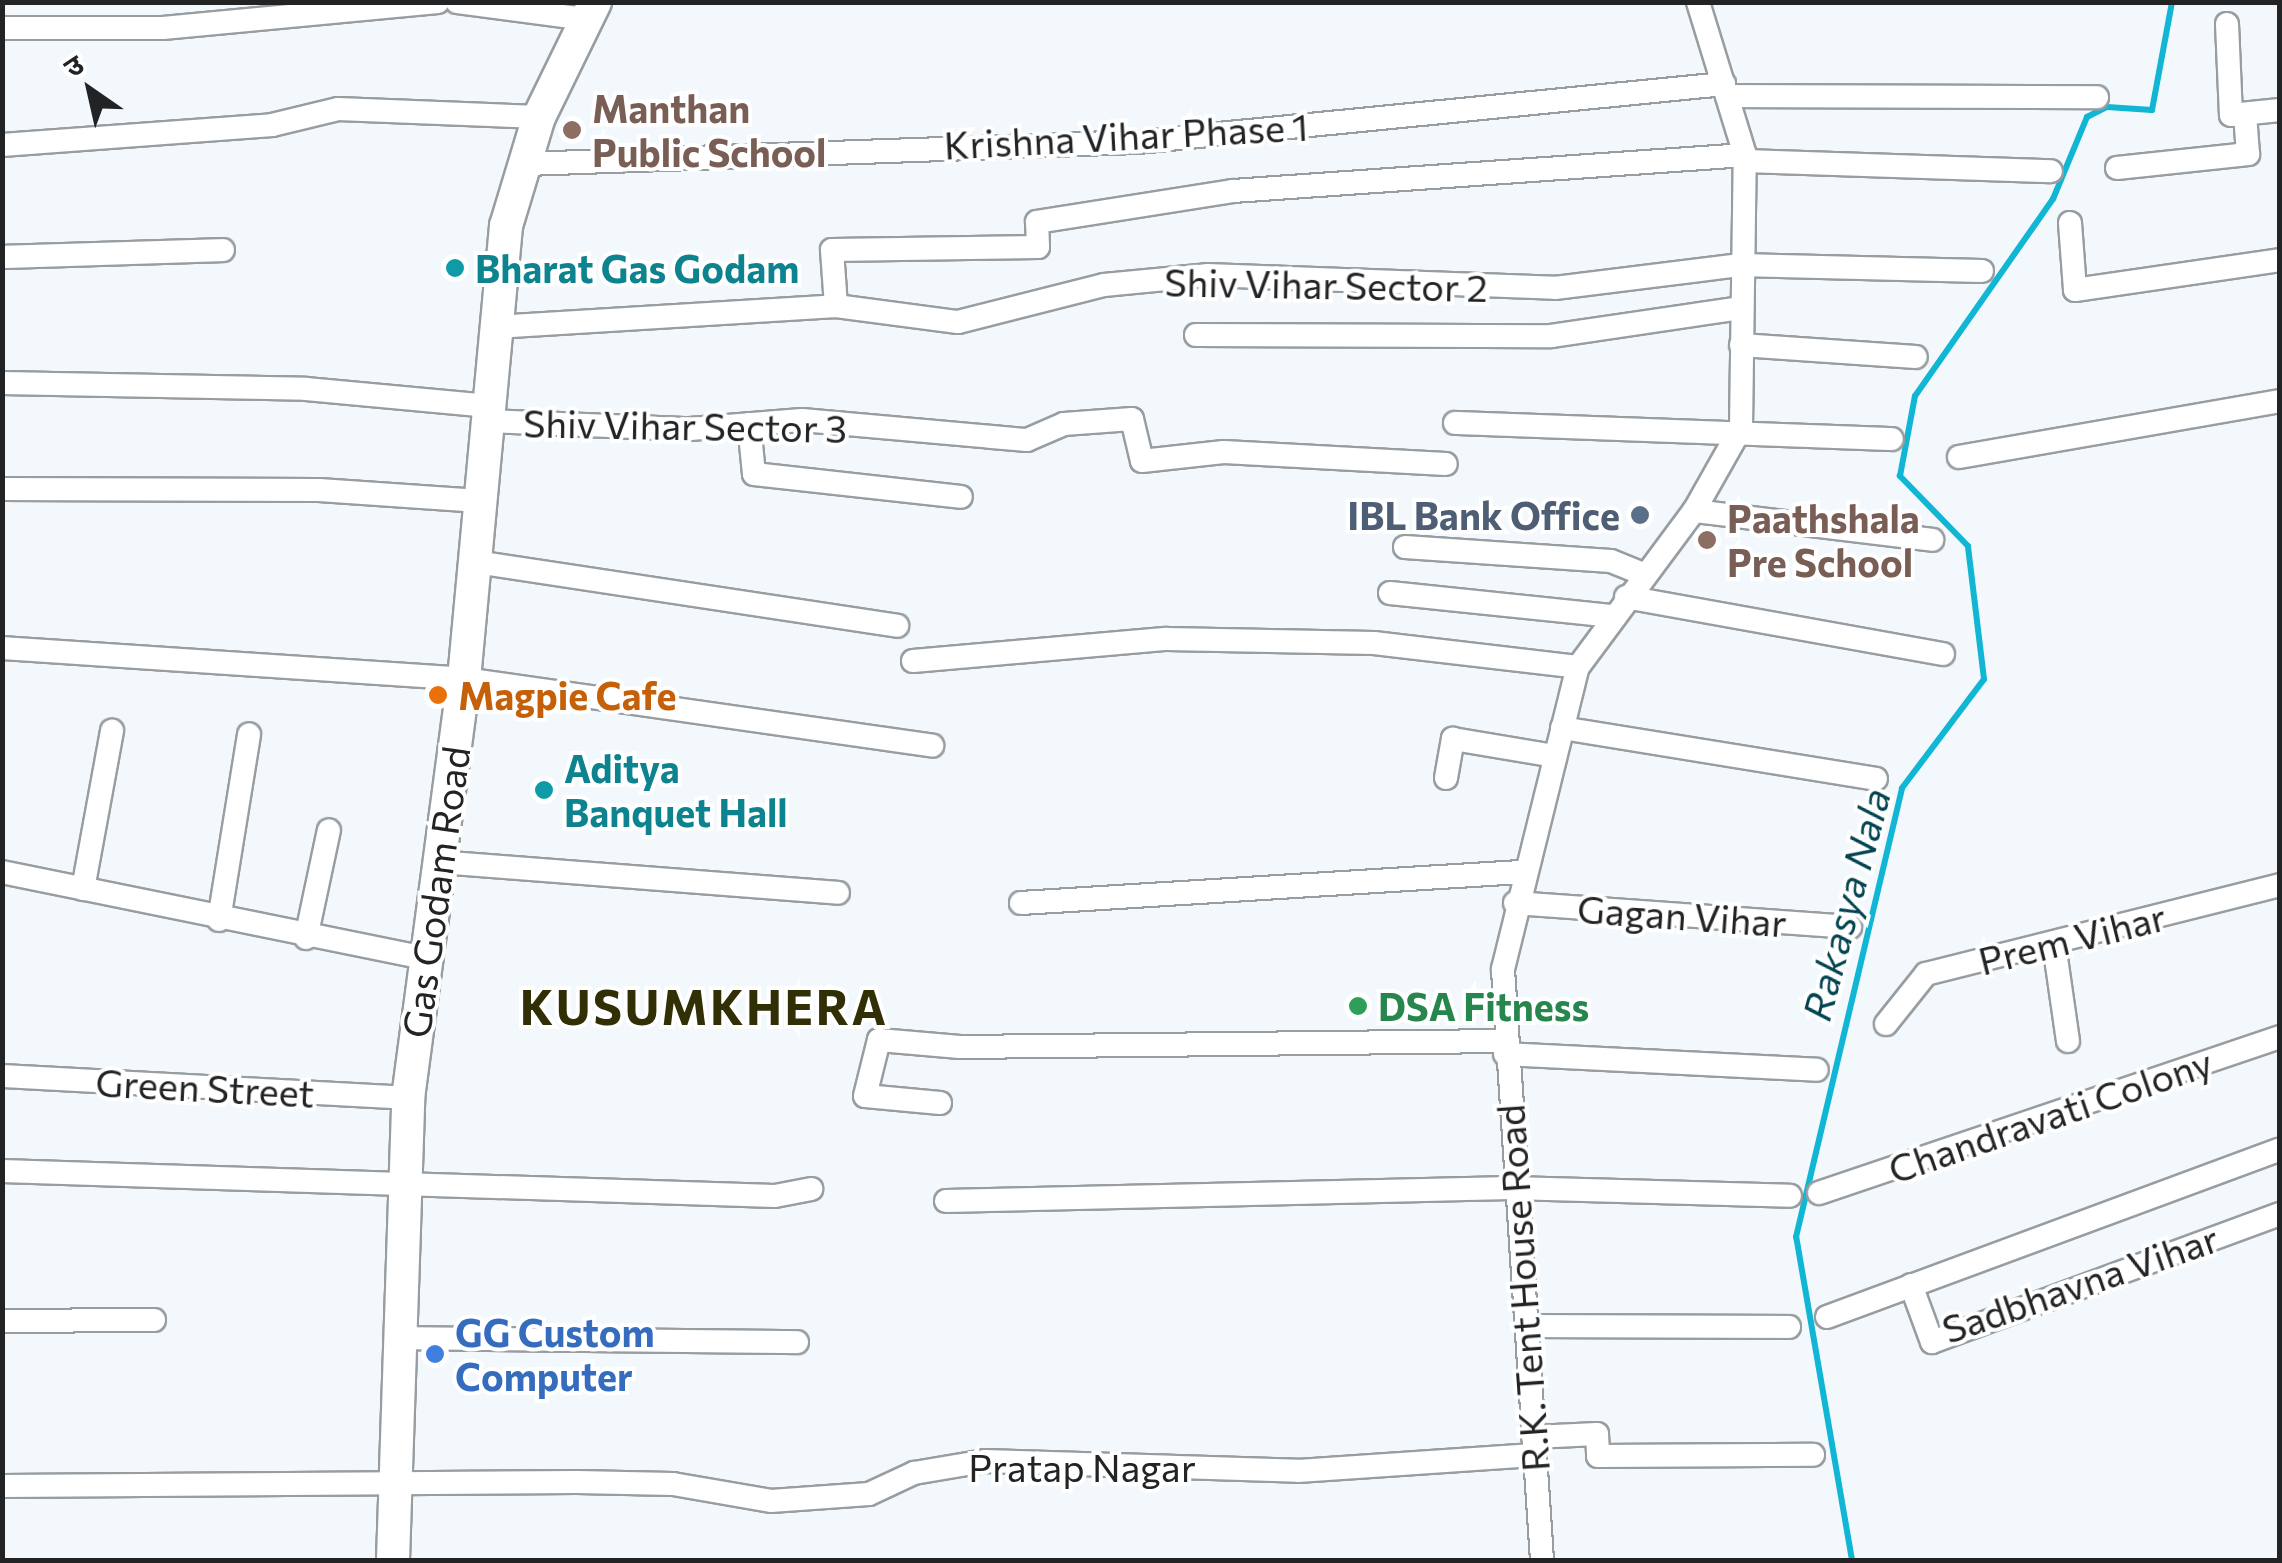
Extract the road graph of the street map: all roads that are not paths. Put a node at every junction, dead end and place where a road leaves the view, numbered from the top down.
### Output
1 (438, 2) edge
2 (457, 2) edge
3 (1698, 2) edge
4 (591, 11) edge
5 (2227, 24) dead end
6 (2, 28) edge
7 (1726, 90) junction
8 (2097, 97) dead end
9 (2280, 110) edge
10 (2245, 114) junction
11 (539, 117) junction
12 (2, 145) edge
13 (1745, 158) junction
14 (526, 164) junction
15 (2117, 168) dead end
16 (2051, 171) dead end
17 (2070, 223) dead end
18 (223, 250) dead end
19 (2, 257) edge
20 (2280, 260) edge
21 (1738, 265) junction
22 (1982, 271) dead end
23 (836, 306) junction
24 (1740, 308) junction
25 (494, 328) junction
26 (1196, 335) dead end
27 (1742, 345) junction
28 (1916, 357) dead end
29 (2, 383) edge
30 (2280, 402) edge
31 (488, 414) junction
32 (1456, 423) dead end
33 (749, 424) junction
34 (1741, 428) junction
35 (1892, 439) dead end
36 (1959, 457) dead end
37 (1446, 464) dead end
38 (2, 489) edge
39 (960, 497) dead end
40 (480, 502) junction
41 (1694, 512) junction
42 (1932, 540) dead end
43 (1405, 547) dead end
44 (476, 562) junction
45 (1644, 574) junction
46 (1390, 593) dead end
47 (1626, 597) junction
48 (1611, 616) junction
49 (897, 626) dead end
50 (2, 648) edge
51 (1943, 654) dead end
52 (913, 660) dead end
53 (1578, 667) junction
54 (464, 680) junction
55 (1562, 728) junction
56 (112, 731) dead end
57 (249, 734) dead end
58 (932, 746) dead end
59 (1555, 756) junction
60 (1446, 778) dead end
61 (1876, 779) dead end
62 (329, 830) dead end
63 (438, 862) junction
64 (2, 872) edge
65 (1522, 872) junction
66 (2280, 885) edge
67 (83, 889) junction
68 (838, 893) dead end
69 (1021, 903) dead end
70 (1514, 903) junction
71 (219, 920) junction
72 (1850, 928) dead end
73 (306, 938) junction
74 (2054, 944) junction
75 (424, 958) junction
76 (1886, 1024) dead end
77 (2280, 1036) edge
78 (2068, 1041) dead end
79 (1504, 1047) junction
80 (1817, 1070) dead end
81 (2, 1076) edge
82 (408, 1098) junction
83 (940, 1102) dead end
84 (2280, 1149) edge
85 (2, 1170) edge
86 (405, 1186) junction
87 (1512, 1188) junction
88 (812, 1189) dead end
89 (1819, 1193) dead end
90 (1790, 1196) dead end
91 (946, 1201) dead end
92 (2280, 1214) edge
93 (1911, 1285) junction
94 (1826, 1317) dead end
95 (154, 1320) dead end
96 (2, 1321) edge
97 (1532, 1326) junction
98 (1789, 1327) dead end
99 (400, 1338) junction
100 (797, 1342) dead end
101 (1533, 1446) junction
102 (1814, 1454) dead end
103 (397, 1478) junction
104 (2, 1486) edge
105 (393, 1560) edge
106 (1542, 1560) edge

1 - 6 street
2 - 4 street
3 - 7 street, R.K. Tent House Road
4 - 11 main road, Gas Godam Road
5 - 10 street
7 - 8 street, Krishna Vihar Phase 1
7 - 13 street, R.K. Tent House Road
7 - 14 street, Krishna Vihar Phase 1
9 - 10 street
10 - 15 street
11 - 12 street
11 - 14 main road, Gas Godam Road
13 - 16 street
13 - 21 street, R.K. Tent House Road
13 - 23 street
14 - 25 main road, Gas Godam Road
17 - 20 street
18 - 19 street
21 - 22 street, Shiv Vihar Sector 2
21 - 23 street, Shiv Vihar Sector 2
21 - 24 street, R.K. Tent House Road
23 - 25 street, Shiv Vihar Sector 2
24 - 26 street
24 - 27 street, R.K. Tent House Road
25 - 31 main road, Gas Godam Road
27 - 28 street
27 - 34 street, R.K. Tent House Road
29 - 31 street, Shiv Vihar Sector 3
30 - 36 street
31 - 33 street, Shiv Vihar Sector 3
31 - 40 main road, Gas Godam Road
32 - 34 street
33 - 37 street, Shiv Vihar Sector 3
33 - 39 street
34 - 35 street
34 - 41 street, R.K. Tent House Road
38 - 40 street
40 - 44 main road, Gas Godam Road
41 - 42 street
41 - 45 street, R.K. Tent House Road
43 - 45 street
44 - 49 street
44 - 54 main road, Gas Godam Road
45 - 47 street, R.K. Tent House Road
46 - 48 street
47 - 48 street, R.K. Tent House Road
47 - 51 street
48 - 53 street, R.K. Tent House Road
50 - 54 street
52 - 53 street
53 - 55 street, R.K. Tent House Road
54 - 58 street
54 - 63 main road, Gas Godam Road
55 - 59 street, R.K. Tent House Road
55 - 61 street
56 - 67 street
57 - 71 street
59 - 60 street
59 - 65 street, R.K. Tent House Road
62 - 73 street
63 - 68 street
63 - 75 main road, Gas Godam Road
64 - 67 street
65 - 69 street
65 - 70 street, R.K. Tent House Road
66 - 74 street, Prem Vihar
67 - 71 street
70 - 72 street, Gagan Vihar
70 - 79 street, R.K. Tent House Road
71 - 73 street
73 - 75 street
74 - 76 street, Prem Vihar
74 - 78 street
75 - 82 main road, Gas Godam Road
77 - 89 street, Chandravati Colony
79 - 80 street
79 - 83 street
79 - 87 street, R.K. Tent House Road
81 - 82 street, Green Street
82 - 86 main road, Gas Godam Road
84 - 93 street
85 - 86 street
86 - 88 street
86 - 99 main road, Gas Godam Road
87 - 90 street
87 - 91 street
87 - 97 street, R.K. Tent House Road
92 - 93 street, Sadbhavna Vihar
93 - 94 street
95 - 96 street
97 - 98 street
97 - 101 street, R.K. Tent House Road
99 - 100 street
99 - 103 main road, Gas Godam Road
101 - 102 street, Pratap Nagar
101 - 103 street, Pratap Nagar
101 - 106 street, R.K. Tent House Road
103 - 104 street, Pratap Nagar
103 - 105 main road, Gas Godam Road

